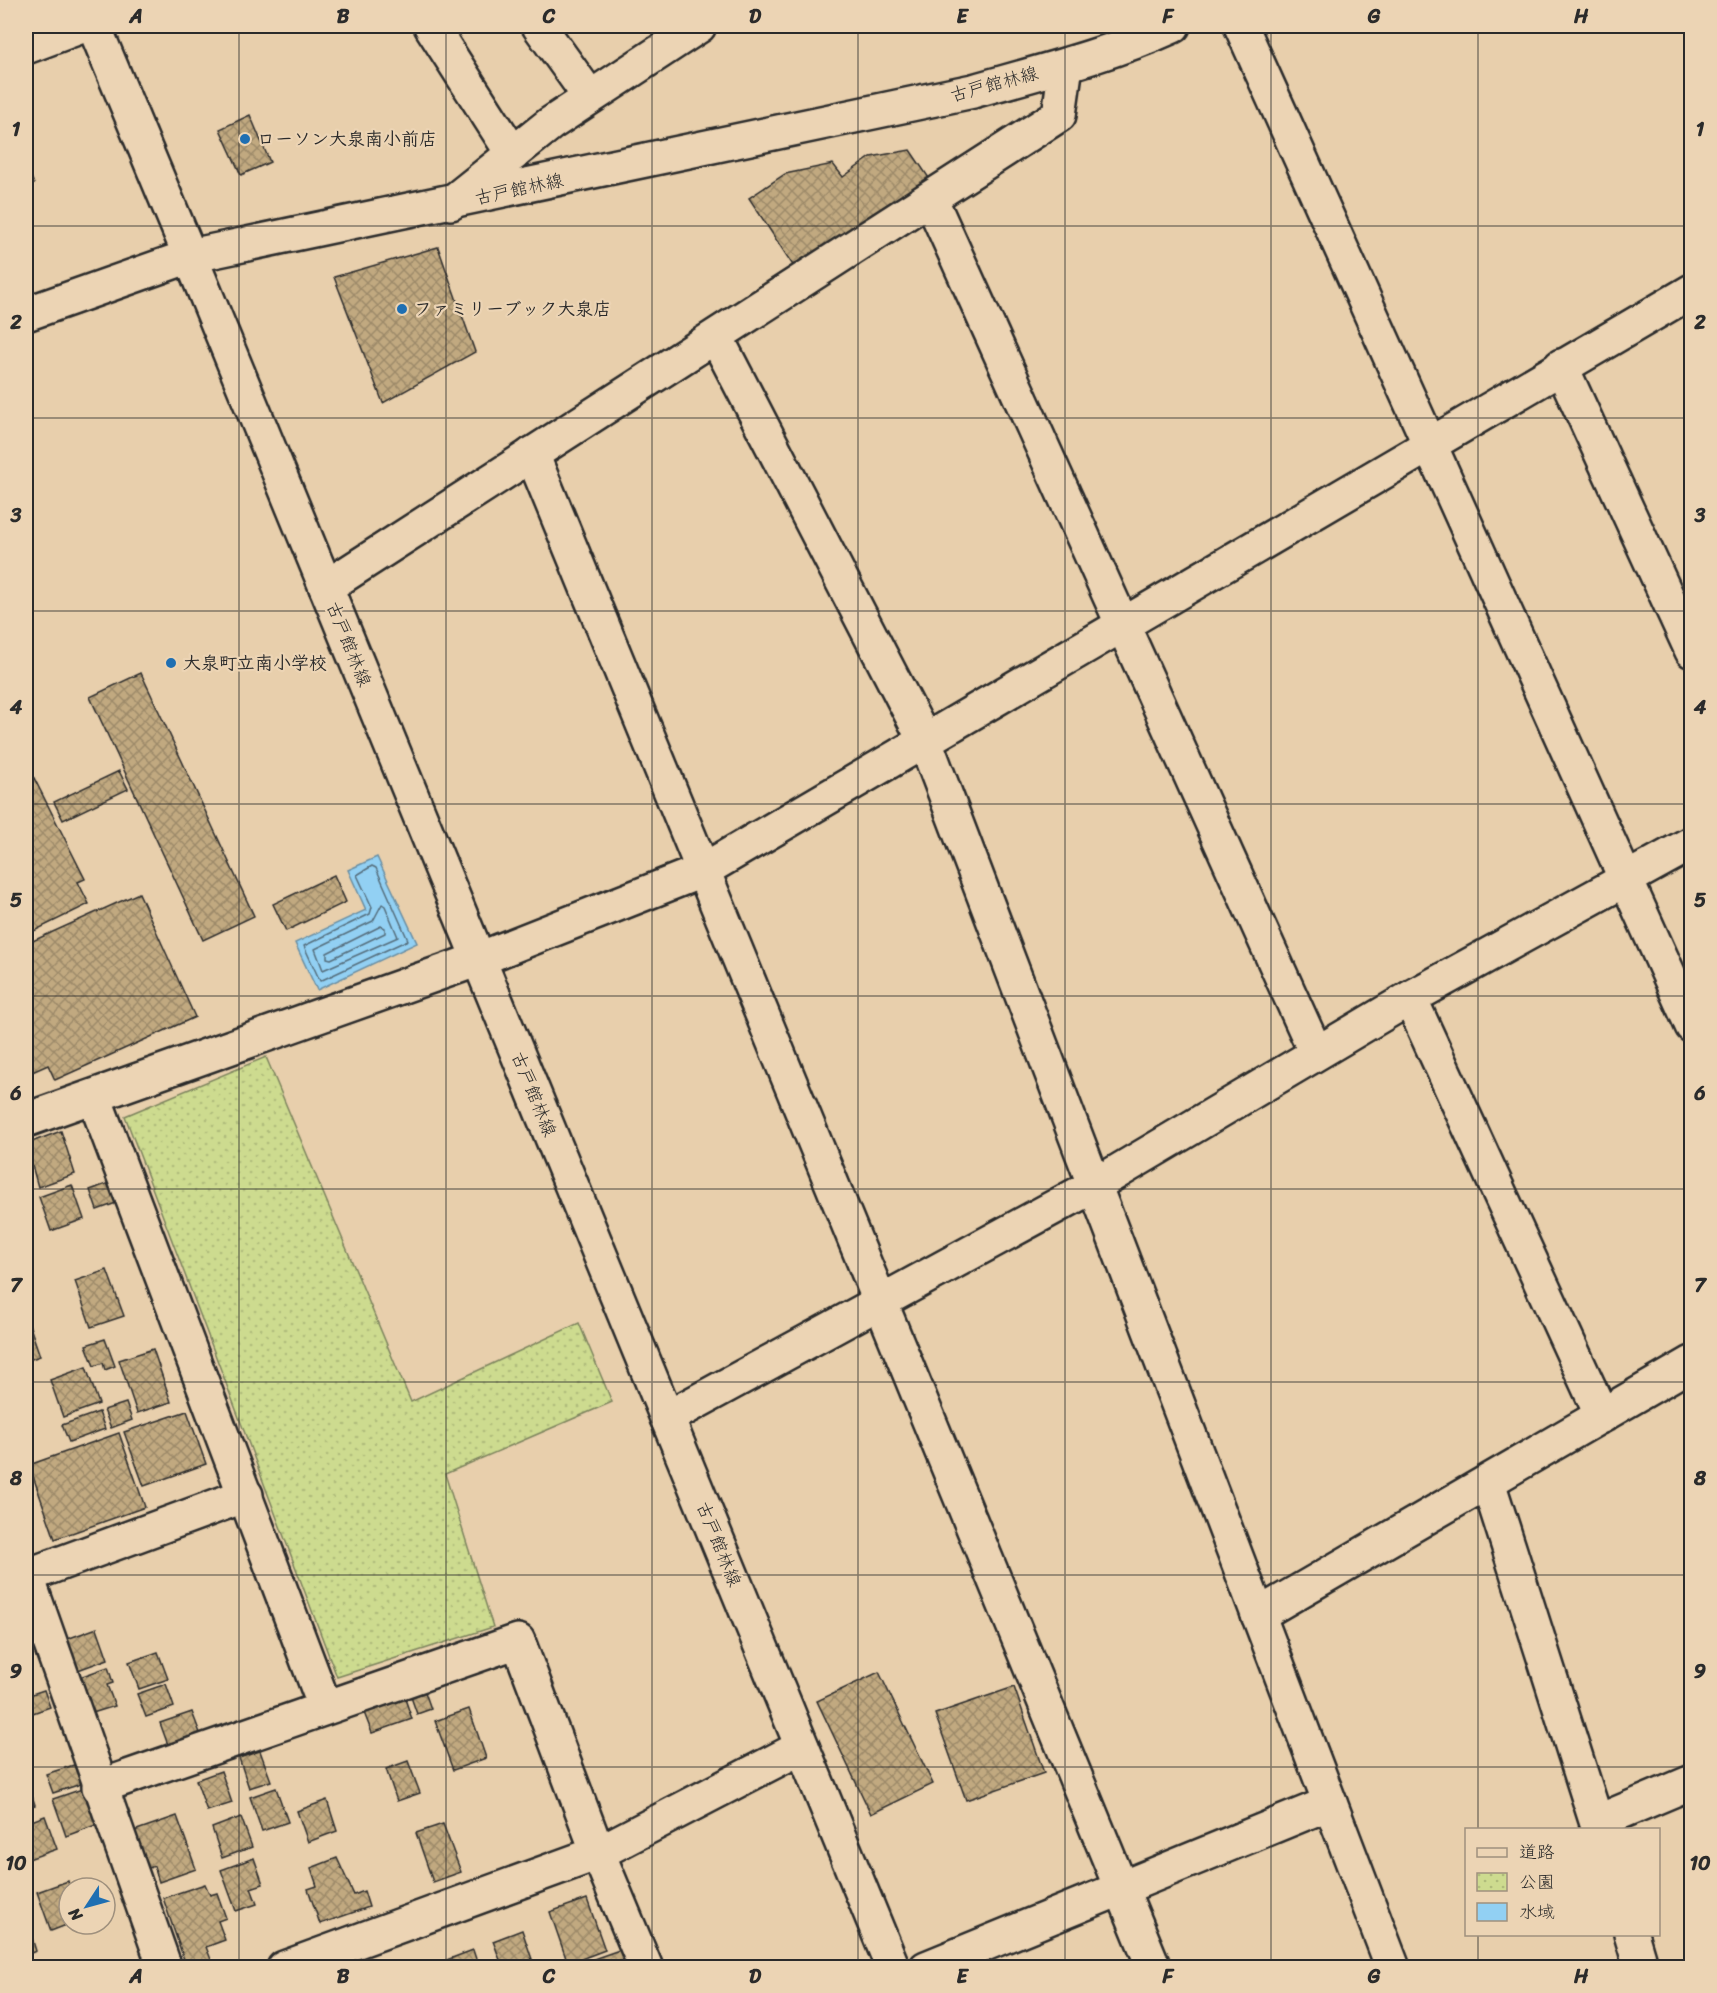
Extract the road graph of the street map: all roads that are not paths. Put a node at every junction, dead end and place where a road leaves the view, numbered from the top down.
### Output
1 (82, 26) edge
2 (94, 26) edge
3 (431, 26) edge
4 (539, 26) edge
5 (699, 26) edge
6 (1173, 26) edge
7 (1241, 26) edge
8 (26, 47) edge
9 (1066, 65) junction
10 (590, 97) junction
11 (513, 154) junction
12 (931, 200) junction
13 (451, 203) junction
14 (190, 256) junction
15 (1692, 291) edge
16 (26, 314) edge
17 (716, 337) junction
18 (1562, 366) junction
19 (1428, 445) junction
20 (532, 454) junction
21 (326, 587) junction
22 (1122, 624) junction
23 (1692, 651) edge
24 (925, 741) junction
25 (1692, 843) edge
26 (704, 870) junction
27 (1625, 879) junction
28 (479, 959) junction
29 (1410, 998) junction
30 (1692, 1026) edge
31 (1316, 1053) junction
32 (94, 1097) junction
33 (26, 1120) edge
34 (1095, 1185) junction
35 (879, 1303) junction
36 (1692, 1363) edge
37 (1602, 1416) junction
38 (667, 1418) junction
39 (1488, 1482) junction
40 (246, 1495) junction
41 (26, 1575) edge
42 (1258, 1615) junction
43 (325, 1707) junction
44 (802, 1747) junction
45 (1692, 1782) edge
46 (99, 1787) junction
47 (1330, 1803) junction
48 (1598, 1826) edge
49 (598, 1853) junction
50 (1121, 1886) junction
51 (1631, 1936) edge
52 (165, 1968) edge
53 (285, 1968) edge
54 (645, 1968) edge
55 (893, 1968) edge
56 (926, 1968) edge
57 (1154, 1968) edge
58 (1393, 1968) edge
59 (1641, 1968) edge

1 - 8 street
2 - 14 street
3 - 11 street
4 - 10 street
5 - 10 street
6 - 9 street, 古戸館林線
7 - 19 street
9 - 12 street
9 - 13 street, 古戸館林線
10 - 11 street
11 - 13 street
12 - 17 street
12 - 22 street
13 - 14 street, 古戸館林線
14 - 16 street
14 - 21 street, 古戸館林線
15 - 18 street
17 - 20 street
17 - 24 street
18 - 19 street
18 - 23 street
19 - 22 street
19 - 27 street
20 - 21 street
20 - 26 street
21 - 28 street, 古戸館林線
22 - 24 street
22 - 31 street
24 - 26 street
24 - 34 street
25 - 27 street
26 - 28 street
26 - 35 street
27 - 29 street
27 - 30 street
28 - 32 street
28 - 38 street, 古戸館林線
29 - 31 street
29 - 37 street
31 - 34 street
32 - 33 street
32 - 40 street
34 - 35 street
34 - 42 street
35 - 38 street
35 - 50 street
36 - 37 street
37 - 39 street
38 - 44 street, 古戸館林線
39 - 42 street
39 - 48 street
40 - 41 street
40 - 43 street
41 - 46 street
42 - 47 street
43 - 46 street
43 - 49 street
44 - 49 street
44 - 55 street, 古戸館林線
45 - 48 street
46 - 52 street
47 - 50 street
47 - 58 street
49 - 53 street
49 - 54 street
50 - 56 street
50 - 57 street
51 - 59 street

